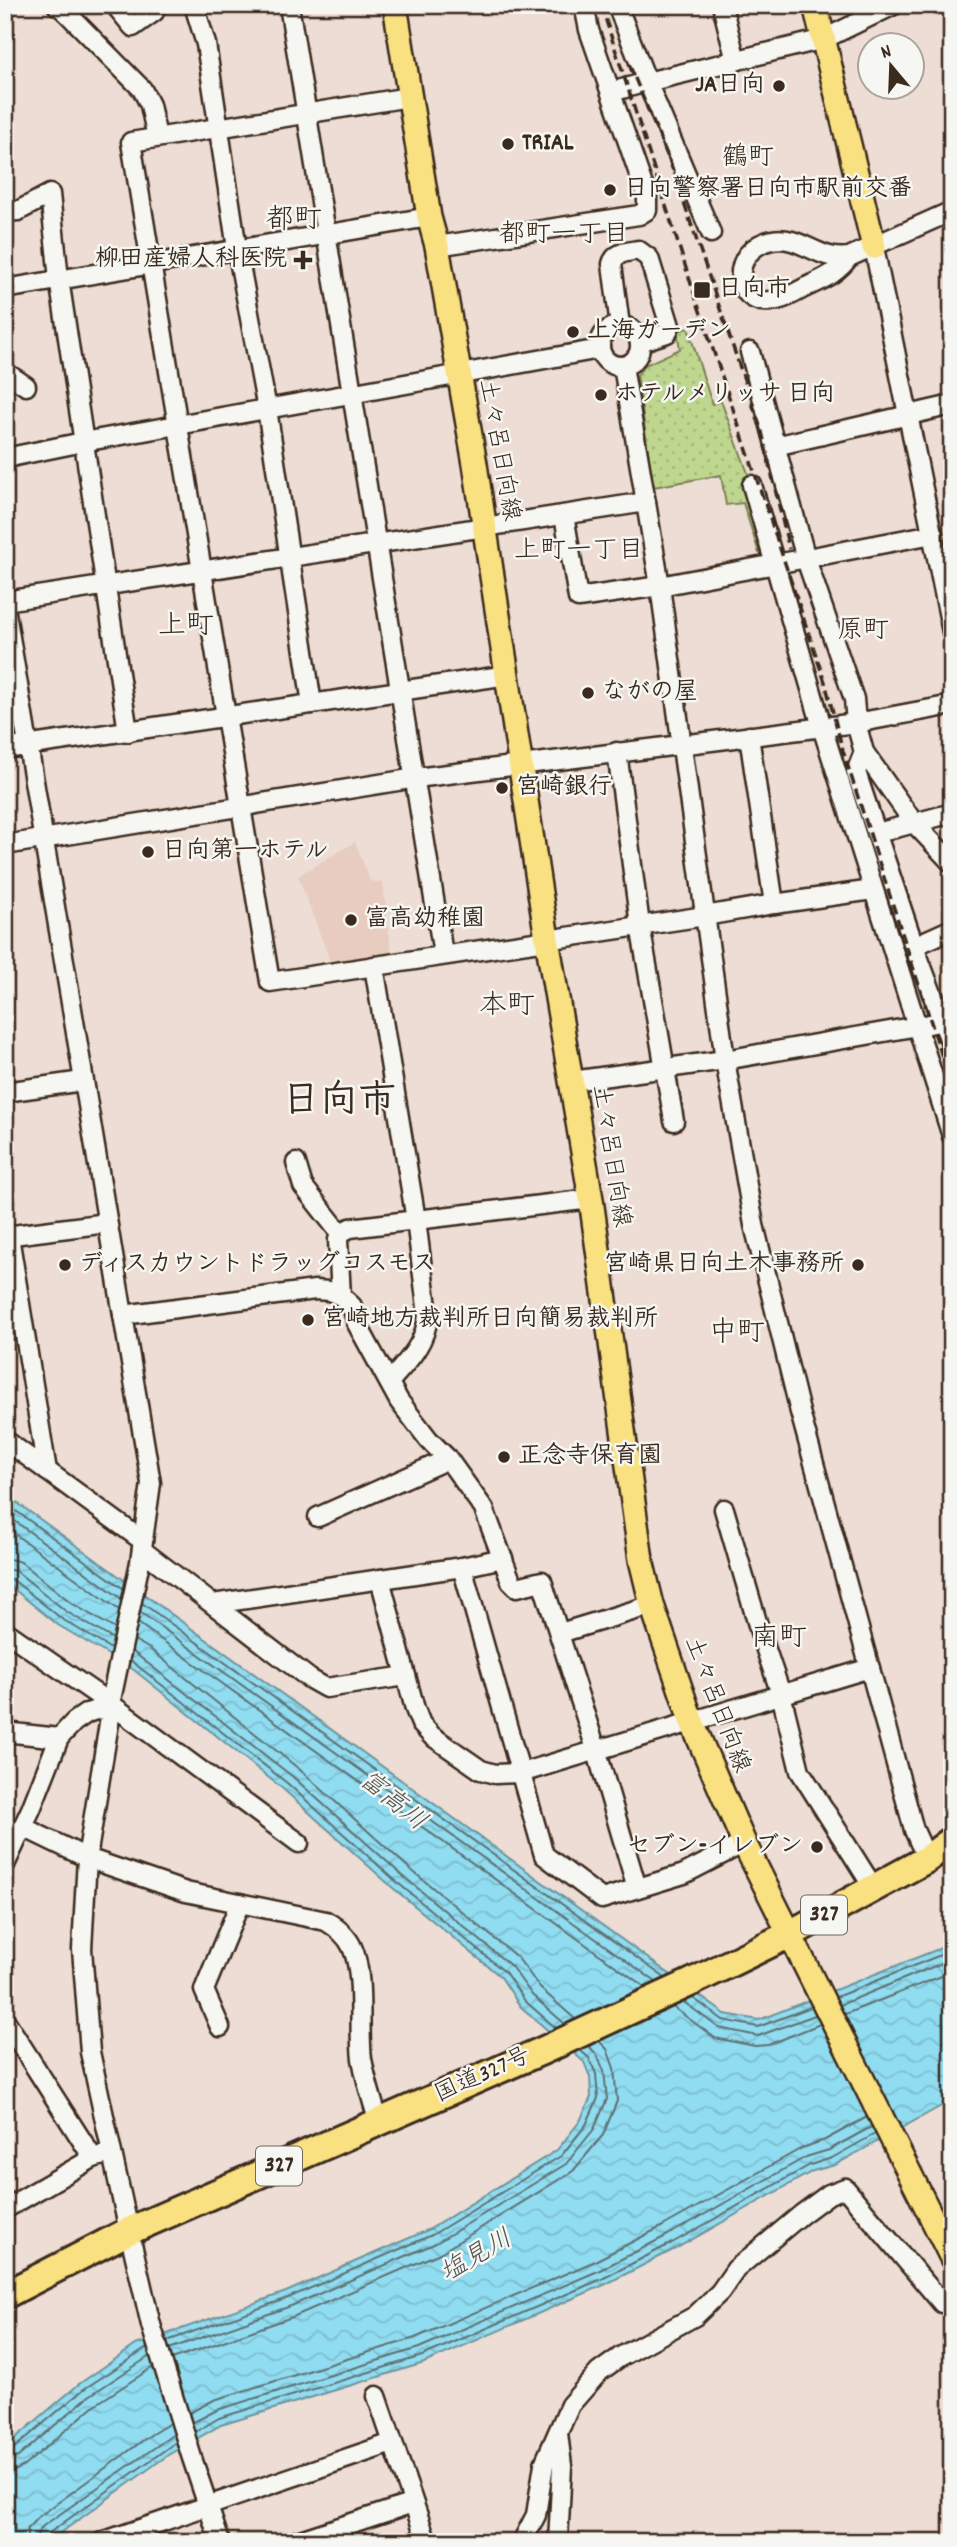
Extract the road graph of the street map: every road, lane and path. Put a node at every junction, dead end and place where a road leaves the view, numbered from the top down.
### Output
1 (57, 5) edge
2 (115, 5) edge
3 (194, 5) edge
4 (289, 5) edge
5 (395, 5) edge
6 (584, 5) edge
7 (617, 5) edge
8 (722, 5) edge
9 (815, 5) edge
10 (894, 5) edge
11 (154, 12) dead end
12 (824, 39) junction
13 (736, 61) junction
14 (647, 82) junction
15 (611, 92) junction
16 (409, 97) junction
17 (306, 114) junction
18 (219, 128) junction
19 (157, 136) junction
20 (952, 211) edge
21 (5, 212) edge
22 (429, 216) junction
23 (711, 233) dead end
24 (326, 234) junction
25 (437, 246) junction
26 (874, 247) junction
27 (237, 249) junction
28 (849, 257) junction
29 (150, 264) junction
30 (59, 279) junction
31 (5, 289) edge
32 (620, 326) junction
33 (640, 342) junction
34 (600, 349) junction
35 (750, 352) dead end
36 (623, 366) junction
37 (5, 372) edge
38 (458, 375) junction
39 (26, 386) dead end
40 (352, 394) junction
41 (952, 405) edge
42 (267, 409) junction
43 (908, 416) junction
44 (177, 425) junction
45 (83, 442) junction
46 (775, 446) junction
47 (5, 460) edge
48 (752, 485) dead end
49 (646, 502) junction
50 (564, 515) junction
51 (485, 528) junction
52 (933, 534) junction
53 (376, 544) junction
54 (290, 558) junction
55 (806, 559) junction
56 (775, 565) junction
57 (201, 571) junction
58 (947, 576) edge
59 (104, 586) junction
60 (660, 586) junction
61 (5, 601) edge
62 (5, 607) edge
63 (952, 632) edge
64 (508, 675) junction
65 (400, 691) junction
66 (312, 704) junction
67 (952, 705) edge
68 (226, 717) junction
69 (856, 723) junction
70 (822, 727) junction
71 (128, 732) junction
72 (750, 736) junction
73 (680, 744) junction
74 (28, 746) junction
75 (5, 749) edge
76 (617, 752) junction
77 (864, 752) junction
78 (522, 763) junction
79 (416, 778) junction
80 (241, 808) junction
81 (952, 813) edge
82 (914, 823) junction
83 (877, 833) junction
84 (45, 839) junction
85 (5, 845) edge
86 (952, 863) edge
87 (873, 890) junction
88 (774, 904) junction
89 (705, 916) junction
90 (640, 925) junction
91 (952, 929) edge
92 (547, 939) junction
93 (914, 946) junction
94 (443, 954) junction
95 (374, 966) junction
96 (948, 1021) edge
97 (917, 1027) junction
98 (952, 1046) edge
99 (725, 1060) junction
100 (666, 1068) junction
101 (83, 1081) junction
102 (572, 1081) junction
103 (5, 1091) edge
104 (674, 1121) dead end
105 (952, 1136) edge
106 (296, 1163) dead end
107 (591, 1199) junction
108 (416, 1220) junction
109 (107, 1223) junction
110 (340, 1233) junction
111 (7, 1236) edge
112 (341, 1296) junction
113 (123, 1315) junction
114 (390, 1381) junction
115 (5, 1440) edge
116 (448, 1459) junction
117 (47, 1471) junction
118 (724, 1509) dead end
119 (317, 1517) dead end
120 (142, 1551) junction
121 (503, 1558) junction
122 (462, 1567) junction
123 (380, 1579) junction
124 (212, 1604) junction
125 (652, 1605) junction
126 (5, 1631) edge
127 (560, 1633) junction
128 (870, 1668) junction
129 (406, 1676) junction
130 (781, 1694) junction
131 (111, 1703) junction
132 (691, 1720) junction
133 (5, 1732) edge
134 (59, 1738) junction
135 (596, 1749) junction
136 (521, 1773) junction
137 (23, 1827) junction
138 (952, 1840) edge
139 (299, 1843) dead end
140 (744, 1843) junction
141 (8, 1856) edge
142 (87, 1858) junction
143 (927, 1859) junction
144 (873, 1887) junction
145 (637, 1888) junction
146 (240, 1903) junction
147 (793, 1943) junction
148 (5, 2020) edge
149 (220, 2027) dead end
150 (379, 2122) junction
151 (111, 2153) junction
152 (93, 2158) junction
153 (5, 2209) edge
154 (128, 2231) junction
155 (952, 2258) edge
156 (5, 2295) edge
157 (952, 2301) edge
158 (377, 2396) dead end
159 (558, 2433) junction
160 (392, 2443) junction
161 (413, 2503) junction
162 (208, 2504) junction
163 (106, 2541) edge
164 (220, 2542) edge
165 (294, 2542) edge
166 (427, 2542) edge
167 (522, 2542) edge
168 (558, 2542) edge

1 - 19 street
2 - 11 street
3 - 18 street
4 - 17 street
5 - 16 main road, 土々呂日向線
6 - 15 street
7 - 14 street
8 - 13 street
9 - 12 main road
10 - 12 street
12 - 13 street
12 - 26 main road
13 - 14 street
14 - 15 street
14 - 23 street
15 - 25 street
16 - 17 street
16 - 22 main road, 土々呂日向線
17 - 18 street
17 - 24 street
18 - 19 street
18 - 27 street
19 - 29 street
20 - 26 street
21 - 30 street
22 - 24 street
22 - 25 main road, 土々呂日向線
24 - 27 street
24 - 40 street
25 - 38 main road, 土々呂日向線
26 - 28 street
26 - 43 street
27 - 29 street
27 - 42 street
28 - 28 street
29 - 30 street
29 - 44 street
30 - 31 street
30 - 45 street
32 - 33 street
32 - 33 street
32 - 34 street
33 - 36 street
34 - 36 street
34 - 38 street
35 - 46 street
36 - 49 street
37 - 39 street
38 - 40 street
38 - 51 main road, 土々呂日向線
40 - 42 street
40 - 53 street
41 - 43 street
42 - 44 street
42 - 54 street
43 - 46 street
43 - 52 street
44 - 45 street
44 - 57 street
45 - 47 street
45 - 59 street
46 - 55 street
48 - 56 street
49 - 50 street
49 - 60 street
50 - 51 street
50 - 60 street
51 - 53 street
51 - 64 main road, 土々呂日向線
52 - 55 street
52 - 58 street
53 - 54 street
53 - 65 street
54 - 57 street
54 - 66 street
55 - 56 street
55 - 69 street
56 - 60 street
56 - 70 street
57 - 59 street
57 - 68 street
58 - 63 street
59 - 61 street
59 - 71 street
60 - 73 street
62 - 74 street
64 - 65 street
64 - 78 main road, 土々呂日向線
65 - 66 street
65 - 79 street
66 - 68 street
67 - 69 street
68 - 71 street
68 - 80 street
69 - 70 street
69 - 77 street
70 - 72 street
70 - 87 street
71 - 74 street
72 - 73 street
72 - 88 street
73 - 76 street
73 - 89 street
74 - 75 street
74 - 84 street
76 - 78 street
76 - 90 street
77 - 82 street
77 - 83 street
78 - 79 street
78 - 92 main road, 土々呂日向線
79 - 80 street
79 - 94 street
80 - 84 street
80 - 95 street
81 - 82 street
82 - 83 street
82 - 86 street
83 - 93 street
84 - 85 street
84 - 101 street
87 - 88 street
87 - 97 street
88 - 89 street
89 - 90 street
89 - 99 street
90 - 92 street
90 - 100 street
91 - 93 street
92 - 94 street
92 - 102 main road, 土々呂日向線
93 - 96 street
94 - 95 street
95 - 108 street
96 - 97 street
96 - 98 street
97 - 99 street
97 - 105 street
99 - 100 street
99 - 128 street
100 - 102 street
100 - 104 street
101 - 103 street
101 - 109 street
102 - 107 main road, 土々呂日向線
106 - 110 street
107 - 108 street
107 - 125 main road, 土々呂日向線
108 - 110 street
108 - 114 street
109 - 111 street
109 - 113 street
110 - 112 street
111 - 117 street
112 - 113 street
112 - 114 street
113 - 120 street
114 - 116 street
115 - 117 street
116 - 119 street
116 - 121 street
117 - 120 street
118 - 130 street
120 - 124 street
120 - 131 street
121 - 122 street
121 - 127 street
122 - 123 street
122 - 136 street
123 - 124 street
123 - 129 street
124 - 129 street
125 - 127 street
125 - 132 main road, 土々呂日向線
126 - 131 street
127 - 135 street
128 - 130 street
128 - 143 street
129 - 136 street
130 - 132 street
130 - 144 street
131 - 134 street
131 - 139 street
131 - 142 street
132 - 135 street
132 - 140 main road, 土々呂日向線
133 - 134 street
134 - 137 street
135 - 136 street
135 - 145 street
136 - 145 street
137 - 141 street
137 - 142 street
138 - 143 highway, 国道327号 / 327
140 - 145 street
140 - 147 main road, 土々呂日向線
142 - 146 street
142 - 151 street
143 - 144 highway, 国道327号 / 327
144 - 147 highway, 国道327号 / 327
146 - 149 street
146 - 150 street
147 - 150 highway, 国道327号 / 327
147 - 155 main road, 土々呂日向線
148 - 152 street
150 - 154 highway, 国道327号 / 327
151 - 152 street
151 - 154 street
152 - 153 street
154 - 156 highway, 国道327号 / 327
154 - 162 street
157 - 159 street
158 - 160 street
159 - 167 street
159 - 168 street
160 - 161 street
160 - 162 street
161 - 165 street
161 - 166 street
162 - 163 street
162 - 164 street

